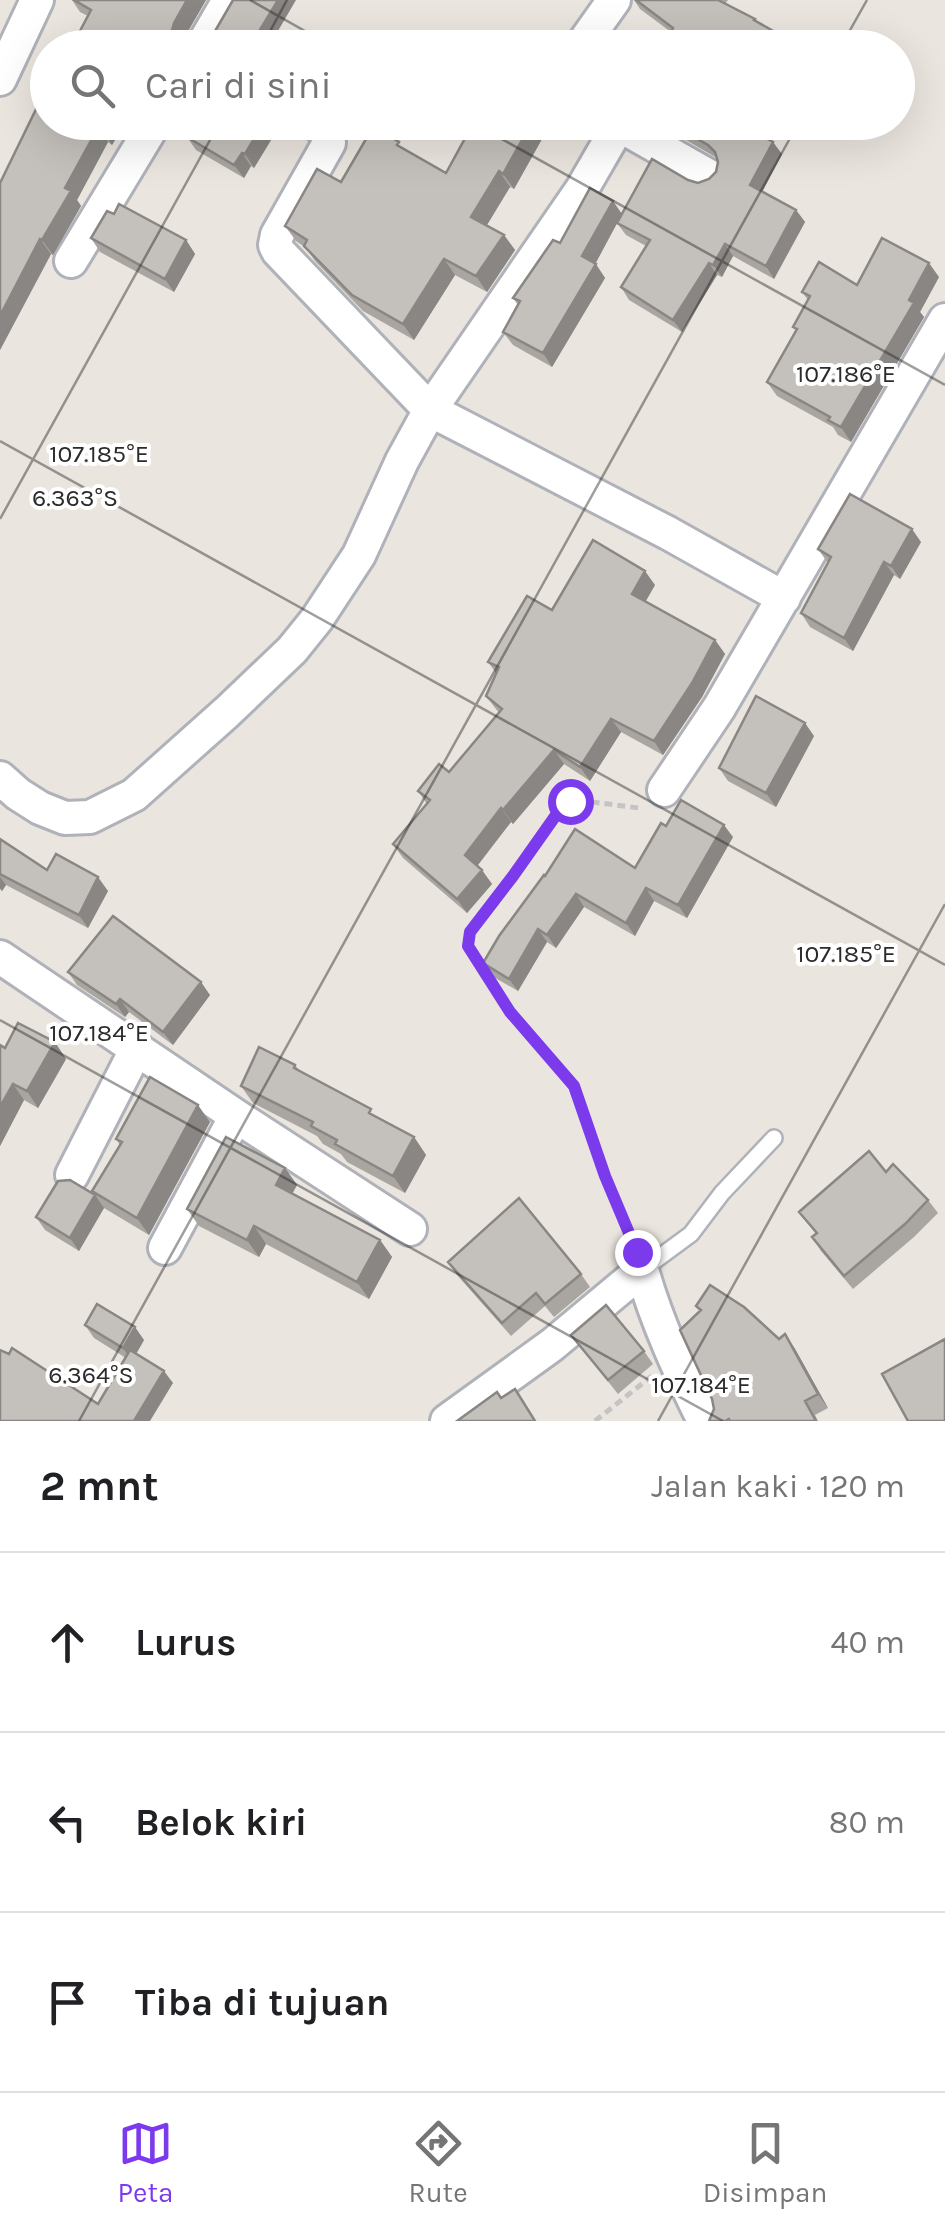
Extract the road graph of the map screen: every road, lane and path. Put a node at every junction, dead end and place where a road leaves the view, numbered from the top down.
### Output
1 (37, 0) edge
2 (230, 0) edge
3 (614, 0) edge
4 (212, 30) edge
5 (593, 30) edge
6 (0, 79) edge
7 (144, 140) edge
8 (329, 140) edge
9 (608, 140) edge
10 (645, 140) edge
11 (707, 175) edge
12 (71, 261) dead end
13 (945, 320) edge
14 (430, 410) junction
15 (784, 598) junction
16 (0, 778) edge
17 (664, 790) joint
18 (0, 957) edge
19 (138, 1048) junction
20 (236, 1116) junction
21 (774, 1138) dead end
22 (72, 1174) dead end
23 (410, 1228) dead end
24 (166, 1248) dead end
25 (642, 1270) junction
26 (674, 1358) junction
27 (447, 1421) edge
28 (595, 1421) edge
29 (704, 1421) edge

1 - 6 street
2 - 4 street
3 - 5 street
7 - 12 street
8 - 14 street
9 - 14 street
10 - 11 street
13 - 15 street
14 - 15 street
14 - 16 street
15 - 17 street
17 - 25 path
18 - 19 street
19 - 20 street
19 - 22 street
20 - 23 street
20 - 24 street
21 - 25 lane
25 - 26 street
25 - 27 street
26 - 28 path
26 - 29 street

